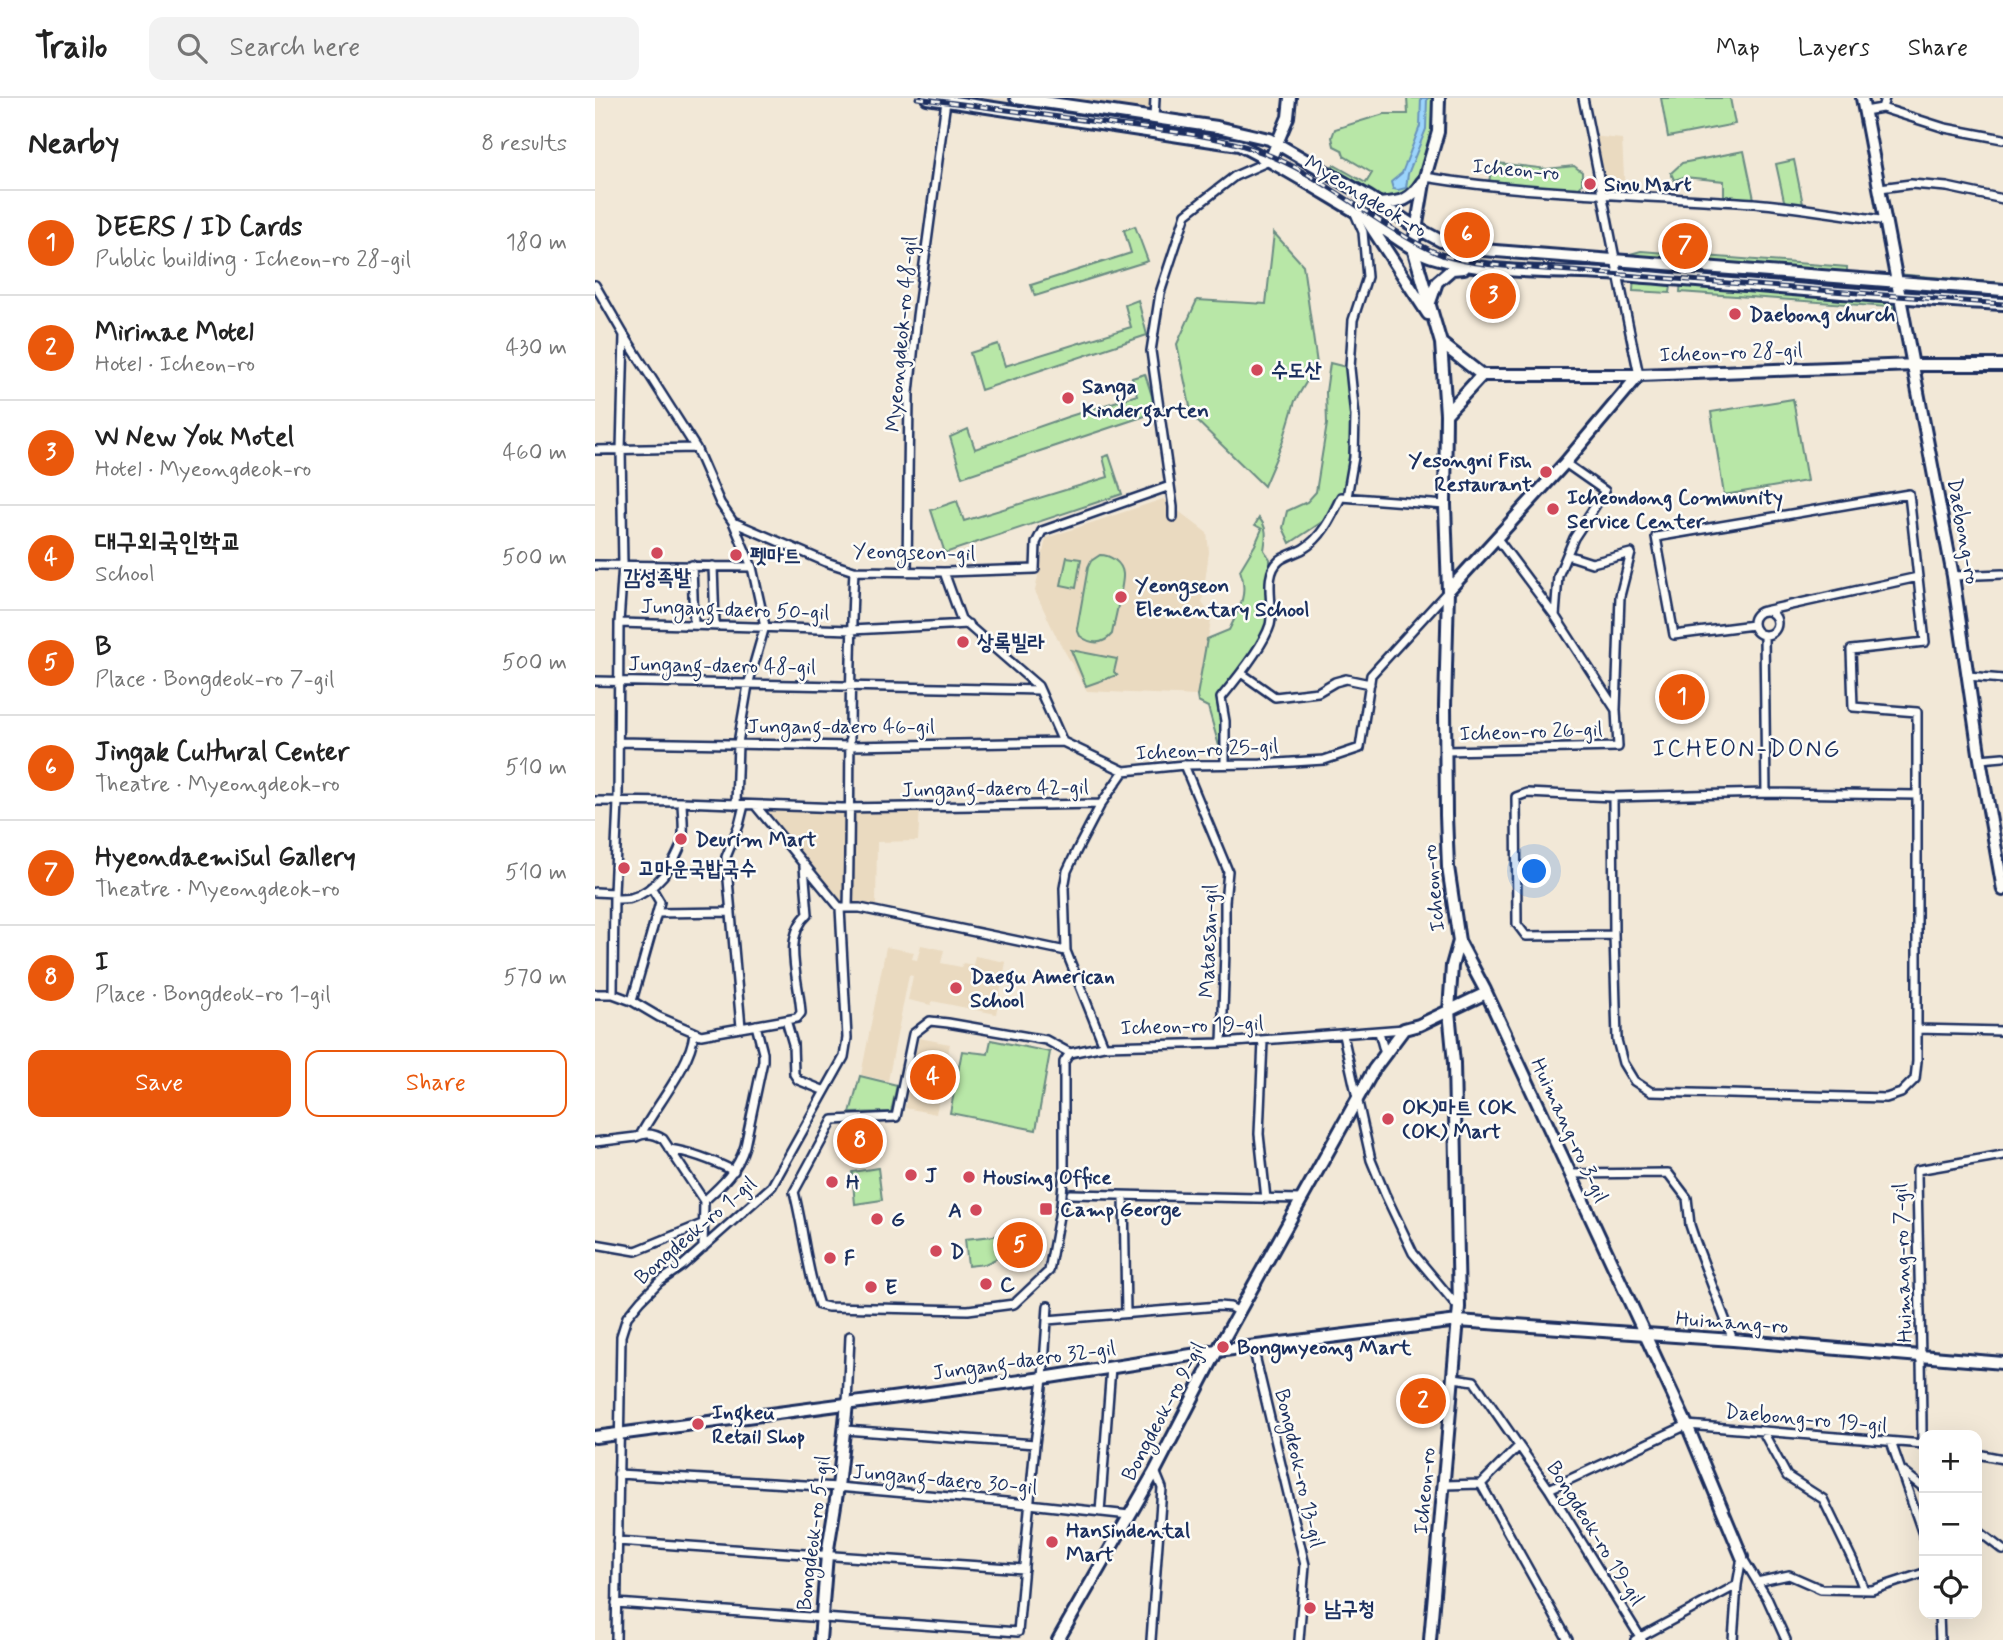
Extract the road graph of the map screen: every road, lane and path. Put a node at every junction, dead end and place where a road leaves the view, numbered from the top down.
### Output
1 (927, 98) edge
2 (1016, 98) edge
3 (1155, 98) edge
4 (1290, 98) edge
5 (1439, 98) edge
6 (1583, 98) edge
7 (1862, 98) edge
8 (1885, 98) edge
9 (946, 101) junction
10 (1057, 101) edge
11 (1882, 108) junction
12 (1865, 111) junction
13 (1154, 118) junction
14 (2003, 139) edge
15 (1276, 142) junction
16 (1270, 160) junction
17 (1425, 177) junction
18 (1880, 188) junction
19 (1604, 196) junction
20 (2003, 199) edge
21 (1380, 204) junction
22 (1353, 211) junction
23 (1364, 216) junction
24 (1886, 220) junction
25 (1417, 228) junction
26 (1413, 248) junction
27 (1615, 261) junction
28 (1476, 268) junction
29 (1618, 275) junction
30 (1897, 281) junction
31 (595, 285) edge
32 (2003, 290) edge
33 (1900, 298) junction
34 (2003, 304) edge
35 (1429, 305) junction
36 (1436, 325) junction
37 (624, 335) junction
38 (1441, 342) junction
39 (1914, 365) junction
40 (2002, 367) edge
41 (1482, 375) junction
42 (1639, 375) junction
43 (1446, 414) junction
44 (696, 448) junction
45 (595, 450) edge
46 (621, 450) junction
47 (1565, 463) junction
48 (1170, 486) junction
49 (1347, 496) junction
50 (1445, 505) junction
51 (1173, 517) dead end
52 (733, 522) junction
53 (1496, 537) junction
54 (1567, 555) junction
55 (623, 564) junction
56 (595, 565) edge
57 (692, 565) junction
58 (713, 566) junction
59 (752, 567) junction
60 (854, 571) junction
61 (907, 572) junction
62 (944, 572) junction
63 (2003, 574) edge
64 (1953, 576) junction
65 (1918, 577) junction
66 (1448, 591) junction
67 (1764, 611) junction
68 (1555, 616) junction
69 (619, 623) junction
70 (968, 624) junction
71 (694, 625) junction
72 (715, 625) junction
73 (1753, 625) junction
74 (765, 626) junction
75 (851, 630) junction
76 (1764, 635) junction
77 (1241, 673) junction
78 (1968, 676) junction
79 (2003, 678) edge
80 (595, 681) edge
81 (618, 681) junction
82 (1370, 684) junction
83 (748, 685) junction
84 (849, 685) junction
85 (1039, 690) junction
86 (1616, 710) junction
87 (618, 742) junction
88 (1063, 742) junction
89 (738, 743) junction
90 (850, 746) junction
91 (1445, 751) junction
92 (2003, 757) edge
93 (1980, 759) junction
94 (1225, 764) junction
95 (1184, 765) junction
96 (1124, 771) junction
97 (1766, 793) junction
98 (1916, 795) junction
99 (1613, 797) junction
100 (595, 802) edge
101 (618, 802) junction
102 (682, 802) junction
103 (1101, 804) junction
104 (740, 805) junction
105 (755, 805) junction
106 (850, 808) junction
107 (804, 865) junction
108 (650, 887) junction
109 (2003, 890) edge
110 (595, 892) edge
111 (614, 896) junction
112 (844, 908) junction
113 (657, 912) junction
114 (731, 912) junction
115 (1614, 935) junction
116 (1459, 941) junction
117 (1066, 951) junction
118 (1486, 993) junction
119 (595, 994) edge
120 (613, 995) junction
121 (632, 1001) junction
122 (1449, 1011) junction
123 (786, 1020) junction
124 (756, 1025) junction
125 (741, 1027) junction
126 (1404, 1030) junction
127 (1917, 1030) junction
128 (2003, 1031) edge
129 (1379, 1032) junction
130 (694, 1033) junction
131 (1343, 1035) junction
132 (1263, 1041) junction
133 (1221, 1043) junction
134 (1104, 1046) junction
135 (1070, 1053) junction
136 (1385, 1055) junction
137 (825, 1091) junction
138 (1357, 1098) junction
139 (641, 1134) junction
140 (595, 1142) edge
141 (669, 1149) junction
142 (2003, 1155) edge
143 (734, 1171) junction
144 (1569, 1174) junction
145 (1071, 1194) dead end
146 (1124, 1196) junction
147 (1266, 1199) junction
148 (1301, 1199) junction
149 (704, 1201) junction
150 (702, 1224) junction
151 (595, 1244) edge
152 (703, 1248) junction
153 (1048, 1306) dead end
154 (1459, 1307) junction
155 (1239, 1312) junction
156 (1126, 1314) junction
157 (1047, 1320) junction
158 (1458, 1321) junction
159 (850, 1336) dead end
160 (1646, 1336) junction
161 (1733, 1340) junction
162 (1253, 1347) junction
163 (1217, 1351) junction
164 (1922, 1356) junction
165 (2003, 1363) edge
166 (1111, 1367) junction
167 (1043, 1378) junction
168 (1454, 1378) junction
169 (847, 1404) junction
170 (1687, 1425) junction
171 (845, 1430) junction
172 (1923, 1430) edge
173 (1763, 1432) junction
174 (620, 1434) junction
175 (595, 1437) edge
176 (1891, 1442) junction
177 (1035, 1444) junction
178 (1919, 1444) edge
179 (1519, 1446) junction
180 (1982, 1455) edge
181 (2003, 1459) edge
182 (1901, 1469) junction
183 (1155, 1471) junction
184 (618, 1474) junction
185 (1481, 1484) junction
186 (1919, 1484) edge
187 (1444, 1485) junction
188 (838, 1487) junction
189 (1549, 1489) junction
190 (1029, 1504) junction
191 (1100, 1513) junction
192 (1129, 1515) junction
193 (1919, 1522) edge
194 (1982, 1534) edge
195 (617, 1541) junction
196 (2003, 1550) edge
197 (827, 1555) junction
198 (1742, 1557) junction
199 (1024, 1569) junction
200 (1919, 1575) edge
201 (1758, 1583) junction
202 (1737, 1585) junction
203 (1864, 1590) junction
204 (616, 1603) junction
205 (821, 1617) junction
206 (1939, 1619) edge
207 (1639, 1639) edge
208 (616, 1640) edge
209 (820, 1640) edge
210 (1058, 1640) edge
211 (1151, 1640) edge
212 (1299, 1640) edge
213 (1430, 1640) edge
214 (1567, 1640) edge
215 (1733, 1640) edge
216 (1786, 1640) edge
217 (1941, 1640) edge

1 - 9 street, Myeongdeok-ro
2 - 10 street, Myeongdeok-ro
3 - 13 street
4 - 15 street
5 - 17 street, Icheon-ro
6 - 19 street
7 - 12 street, Daebong-ro
8 - 11 street
9 - 16 street, Myeongdeok-ro
9 - 61 street, Myeongdeok-ro 48-gil
10 - 13 street, Myeongdeok-ro
11 - 12 street
11 - 14 street
12 - 18 street, Daebong-ro
13 - 15 street, Myeongdeok-ro
15 - 16 street
15 - 21 street, Myeongdeok-ro
16 - 22 street, Myeongdeok-ro
16 - 48 street
17 - 19 street, Icheon-ro
17 - 21 street
17 - 25 street, Icheon-ro
18 - 20 street
18 - 24 street, Daebong-ro
19 - 24 street, Icheon-ro
19 - 27 street
21 - 25 street, Myeongdeok-ro
22 - 23 street, Myeongdeok-ro
22 - 49 street
23 - 26 street, Myeongdeok-ro
23 - 36 street
24 - 30 street, Daebong-ro
25 - 26 street, Icheon-ro
25 - 27 street, Myeongdeok-ro
26 - 28 street, Myeongdeok-ro
26 - 35 street, Icheon-ro
27 - 29 street
27 - 30 street, Myeongdeok-ro
28 - 29 street, Myeongdeok-ro
28 - 35 street
29 - 33 street, Myeongdeok-ro
29 - 42 street
30 - 32 street, Myeongdeok-ro
30 - 33 street, Daebong-ro
31 - 37 street
33 - 34 street, Myeongdeok-ro
33 - 39 street, Daebong-ro
35 - 36 street, Icheon-ro
36 - 38 street, Icheon-ro
37 - 44 street
37 - 46 street
38 - 41 street
38 - 43 street, Icheon-ro
39 - 40 street, Icheon-ro 28-gil
39 - 42 street, Icheon-ro 28-gil
39 - 64 street, Daebong-ro
41 - 42 street
41 - 43 street
42 - 47 street, Icheon-ro 28-gil
43 - 50 street, Icheon-ro
44 - 46 street
44 - 52 street
45 - 46 street
46 - 55 street
47 - 53 street, Icheon-ro 28-gil
47 - 54 street
48 - 51 street
48 - 62 street, Yeongseon-gil
49 - 50 street
49 - 77 street
50 - 66 street, Icheon-ro
52 - 59 street
52 - 60 street, Yeongseon-gil
53 - 66 street, Icheon-ro 28-gil
53 - 68 street
54 - 68 street
54 - 86 street
55 - 56 street
55 - 57 street
55 - 69 street
57 - 58 street
57 - 71 street
58 - 59 street
58 - 72 street
59 - 74 street
60 - 61 street, Yeongseon-gil
60 - 75 street, Jungang-daero 50-gil
61 - 62 street, Yeongseon-gil
62 - 70 street
63 - 64 street
64 - 78 street, Daebong-ro
65 - 67 street
65 - 73 street
65 - 98 street
66 - 82 street
66 - 91 street, Icheon-ro
67 - 73 street
67 - 76 street
68 - 86 street
69 - 71 street, Jungang-daero 50-gil
69 - 81 street
70 - 75 street, Jungang-daero 50-gil
70 - 85 street
71 - 72 street, Jungang-daero 50-gil
72 - 74 street, Jungang-daero 50-gil
73 - 76 street
74 - 75 street, Jungang-daero 50-gil
74 - 83 street
75 - 84 street, Jungang-daero 50-gil
76 - 97 street
77 - 82 street
77 - 94 street
78 - 79 street
78 - 93 street, Daebong-ro
80 - 81 street, Jungang-daero 48-gil
81 - 83 street, Jungang-daero 48-gil
81 - 87 street
82 - 94 street, Icheon-ro 25-gil
83 - 84 street, Jungang-daero 48-gil
83 - 89 street
84 - 85 street, Jungang-daero 48-gil
84 - 90 street
85 - 88 street
86 - 91 street, Icheon-ro 26-gil
87 - 89 street, Jungang-daero 46-gil
87 - 101 street
88 - 90 street, Jungang-daero 46-gil
88 - 96 street, Icheon-ro 25-gil
89 - 90 street, Jungang-daero 46-gil
89 - 104 street
90 - 106 street
91 - 116 street, Icheon-ro
92 - 93 street
93 - 109 street, Daebong-ro
94 - 95 street, Icheon-ro 25-gil
95 - 96 street, Icheon-ro 25-gil
95 - 133 street, Mataesan-gil
96 - 103 street, Jungang-daero 42-gil
97 - 98 street
97 - 99 street
98 - 127 street
99 - 115 street
99 - 115 street
100 - 101 street, Jungang-daero 42-gil
101 - 102 street, Jungang-daero 42-gil
101 - 111 street
102 - 104 street, Jungang-daero 42-gil
102 - 108 street
103 - 106 street, Jungang-daero 42-gil
103 - 117 street, Icheon-ro 19-gil
104 - 105 street, Jungang-daero 42-gil
104 - 114 street
105 - 106 street, Jungang-daero 42-gil
105 - 107 street
106 - 112 street
107 - 112 street
107 - 123 street
108 - 111 street
108 - 113 street
110 - 111 street
111 - 120 street
112 - 117 street
112 - 137 street, Bongdeok-ro 1-gil
113 - 114 street
113 - 121 street
114 - 125 street
115 - 127 street
116 - 118 street, Huimang-ro 3-gil
116 - 122 street, Icheon-ro
117 - 134 street, Icheon-ro 19-gil
118 - 122 street, Bongdeok-ro 9-gil
118 - 144 street, Huimang-ro 3-gil
119 - 120 street
120 - 121 street
121 - 130 street
122 - 126 street, Bongdeok-ro 9-gil
122 - 154 street, Icheon-ro
123 - 124 street
123 - 137 street
124 - 125 street
124 - 143 street
125 - 130 street
126 - 129 street, Icheon-ro 19-gil
126 - 136 street, Bongdeok-ro 9-gil
127 - 128 street
129 - 131 street, Icheon-ro 19-gil
129 - 136 street
130 - 139 street
131 - 132 street, Icheon-ro 19-gil
131 - 138 street
132 - 133 street, Icheon-ro 19-gil
132 - 147 street
133 - 134 street, Icheon-ro 19-gil
134 - 135 street
135 - 135 street
136 - 138 street, Bongdeok-ro 9-gil
137 - 152 street, Bongdeok-ro 1-gil
138 - 148 street, Bongdeok-ro 9-gil
138 - 154 street
139 - 140 street
139 - 141 street
141 - 143 street
141 - 149 street
142 - 164 street, Huimang-ro 7-gil
143 - 149 street
144 - 160 street, Huimang-ro 3-gil
144 - 161 street
145 - 146 street
146 - 147 street
146 - 156 street
147 - 148 street
148 - 155 street, Bongdeok-ro 9-gil
149 - 150 street
150 - 151 street
150 - 152 street
152 - 174 street, Bongdeok-ro 1-gil
153 - 157 street
154 - 158 street, Icheon-ro
155 - 156 street
155 - 163 street, Bongdeok-ro 9-gil
156 - 157 street
157 - 167 street
158 - 160 street, Huimang-ro
158 - 162 street, Jungang-daero 32-gil
158 - 168 street, Icheon-ro
159 - 169 street, Bongdeok-ro 5-gil
160 - 161 street, Huimang-ro
160 - 170 street, Huimang-ro 3-gil
161 - 164 street, Huimang-ro
162 - 163 street, Jungang-daero 32-gil
162 - 212 street, Bongdeok-ro 13-gil
163 - 166 street, Jungang-daero 32-gil
163 - 183 street, Bongdeok-ro 9-gil
164 - 165 street, Huimang-ro
164 - 172 street, Daebong-ro 19-gil
166 - 167 street, Jungang-daero 32-gil
166 - 191 street
167 - 169 street, Jungang-daero 32-gil
167 - 177 street
168 - 179 street, Bongdeok-ro 19-gil
168 - 187 street, Icheon-ro
169 - 171 street, Bongdeok-ro 5-gil
169 - 174 street, Jungang-daero 32-gil
170 - 173 street, Daebong-ro 19-gil
170 - 189 street
170 - 198 street, Huimang-ro 3-gil
171 - 177 street, Bongdeok-ro 5-gil
171 - 188 street, Bongdeok-ro 5-gil
173 - 176 street, Daebong-ro 19-gil
173 - 203 street
174 - 175 street, Jungang-daero 32-gil
174 - 184 street, Bongdeok-ro 1-gil
176 - 178 street, Daebong-ro 19-gil
176 - 182 street
177 - 190 street
179 - 185 street
179 - 189 street, Bongdeok-ro 19-gil
180 - 181 street
182 - 186 street
182 - 193 street
183 - 192 street, Bongdeok-ro 9-gil
183 - 211 street
184 - 188 street, Jungang-daero 30-gil
184 - 195 street, Bongdeok-ro 1-gil
185 - 187 street
185 - 214 street
187 - 213 street, Icheon-ro
188 - 190 street, Jungang-daero 30-gil
188 - 197 street, Bongdeok-ro 5-gil
189 - 207 street, Bongdeok-ro 19-gil
190 - 191 street, Jungang-daero 30-gil
190 - 199 street
191 - 192 street, Jungang-daero 30-gil
192 - 210 street, Bongdeok-ro 9-gil
194 - 196 street
195 - 197 street
195 - 204 street, Bongdeok-ro 1-gil
197 - 199 street
197 - 205 street, Bongdeok-ro 5-gil
198 - 201 street
198 - 202 street
199 - 205 street
200 - 203 street
201 - 203 street
201 - 216 street
202 - 207 street
202 - 215 street
204 - 205 street
204 - 208 street, Bongdeok-ro 1-gil
205 - 209 street, Bongdeok-ro 5-gil
206 - 217 street

